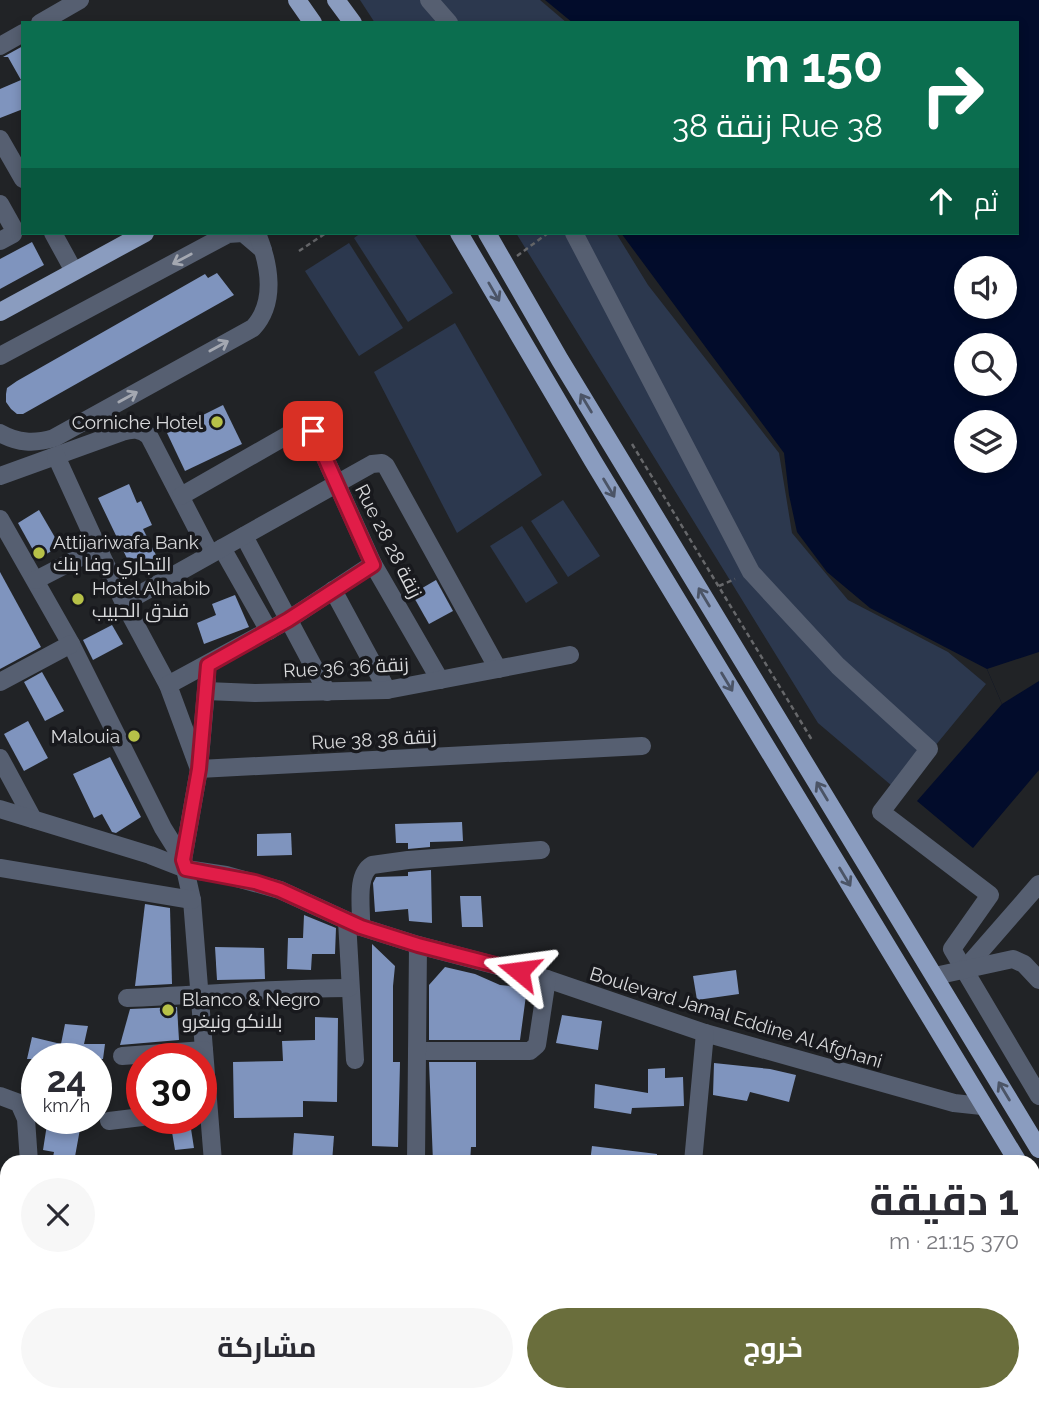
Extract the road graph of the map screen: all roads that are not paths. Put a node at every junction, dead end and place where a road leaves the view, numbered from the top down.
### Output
1 (79, 0) edge
2 (297, 0) edge
3 (336, 0) edge
4 (429, 0) edge
5 (43, 21) edge
6 (312, 21) edge
7 (352, 21) edge
8 (447, 21) edge
9 (21, 34) edge
10 (0, 46) edge
11 (0, 139) edge
12 (21, 176) edge
13 (0, 204) edge
14 (54, 235) edge
15 (123, 235) edge
16 (141, 235) edge
17 (226, 235) edge
18 (460, 235) edge
19 (488, 235) edge
20 (576, 235) edge
21 (0, 241) edge
22 (260, 241) edge
23 (70, 264) junction
24 (0, 301) edge
25 (0, 313) edge
26 (0, 356) edge
27 (0, 433) edge
28 (56, 456) junction
29 (0, 476) edge
30 (336, 485) junction
31 (181, 496) junction
32 (0, 519) edge
33 (244, 536) junction
34 (95, 541) junction
35 (216, 551) junction
36 (373, 565) junction
37 (36, 580) junction
38 (332, 590) junction
39 (124, 603) junction
40 (288, 620) junction
41 (269, 631) junction
42 (71, 644) junction
43 (570, 655) dead end
44 (208, 665) junction
45 (498, 669) junction
46 (440, 680) junction
47 (0, 682) edge
48 (168, 685) junction
49 (387, 690) junction
50 (206, 691) junction
51 (327, 692) junction
52 (642, 746) dead end
53 (0, 758) edge
54 (199, 769) junction
55 (0, 809) edge
56 (33, 820) junction
57 (541, 850) dead end
58 (185, 864) junction
59 (0, 868) edge
60 (1039, 884) edge
61 (192, 900) junction
62 (354, 924) junction
63 (418, 945) junction
64 (964, 970) junction
65 (935, 976) junction
66 (547, 979) junction
67 (1039, 980) edge
68 (349, 988) junction
69 (200, 996) junction
70 (127, 998) dead end
71 (705, 1033) junction
72 (203, 1043) edge
73 (417, 1051) junction
74 (121, 1056) dead end
75 (126, 1056) edge
76 (355, 1060) dead end
77 (0, 1096) edge
78 (1039, 1096) edge
79 (982, 1106) junction
80 (209, 1134) edge
81 (1039, 1149) edge
82 (29, 1155) edge
83 (212, 1155) edge
84 (416, 1155) edge
85 (694, 1155) edge
86 (1014, 1155) edge

1 - 5 street
2 - 6 main road
3 - 7 main road
4 - 8 street
9 - 10 street
11 - 12 street
13 - 21 street
14 - 23 street
15 - 23 main road
16 - 25 main road
17 -> 26 street
18 -> 79 main road
65 -> 19 main road
20 - 64 street
27 -> 22 street
23 - 24 main road
28 - 29 street
28 - 31 street
28 - 34 street
30 - 31 street, Rue 28 زنقة 28
30 - 33 street
30 - 36 street, Rue 28 زنقة 28
30 - 45 street
31 - 35 street
32 - 37 street
33 - 35 street
33 - 40 street
34 - 37 street
34 - 39 street
35 - 39 street
35 - 41 street
36 - 38 street
36 - 46 street, Rue 28 زنقة 28
37 - 42 street
38 - 40 street
38 - 49 street
39 - 48 street
40 - 41 street
40 - 51 street
41 - 44 street
42 - 47 street
42 - 58 street
43 - 45 street, Rue 36 زنقة 36
44 - 48 street
44 - 50 street
45 - 46 street, Rue 36 زنقة 36
46 - 49 street, Rue 36 زنقة 36
48 - 54 street
49 - 51 street, Rue 36 زنقة 36
50 - 51 street, Rue 36 زنقة 36
50 - 54 street
52 - 54 street, Rue 38 زنقة 38
53 - 56 street
54 - 58 street
55 - 56 street, Boulevard Jamal Eddine Al Afghani
56 - 58 street, Boulevard Jamal Eddine Al Afghani
57 - 62 street
58 - 61 street
58 - 62 street, Boulevard Jamal Eddine Al Afghani
59 - 61 street
60 - 64 street
61 - 69 street
62 - 63 street, Boulevard Jamal Eddine Al Afghani
62 - 68 street
63 - 66 street, Boulevard Jamal Eddine Al Afghani
63 - 73 street
64 - 65 street
64 - 67 street
64 - 78 street
81 -> 65 main road
66 - 71 street, Boulevard Jamal Eddine Al Afghani
66 - 73 street
68 - 69 street
68 - 76 street
69 - 70 street
69 - 72 street
71 - 79 street, Boulevard Jamal Eddine Al Afghani
71 - 85 street
73 - 84 street
74 - 75 street
77 - 82 street
79 - 86 main road
80 - 83 street

